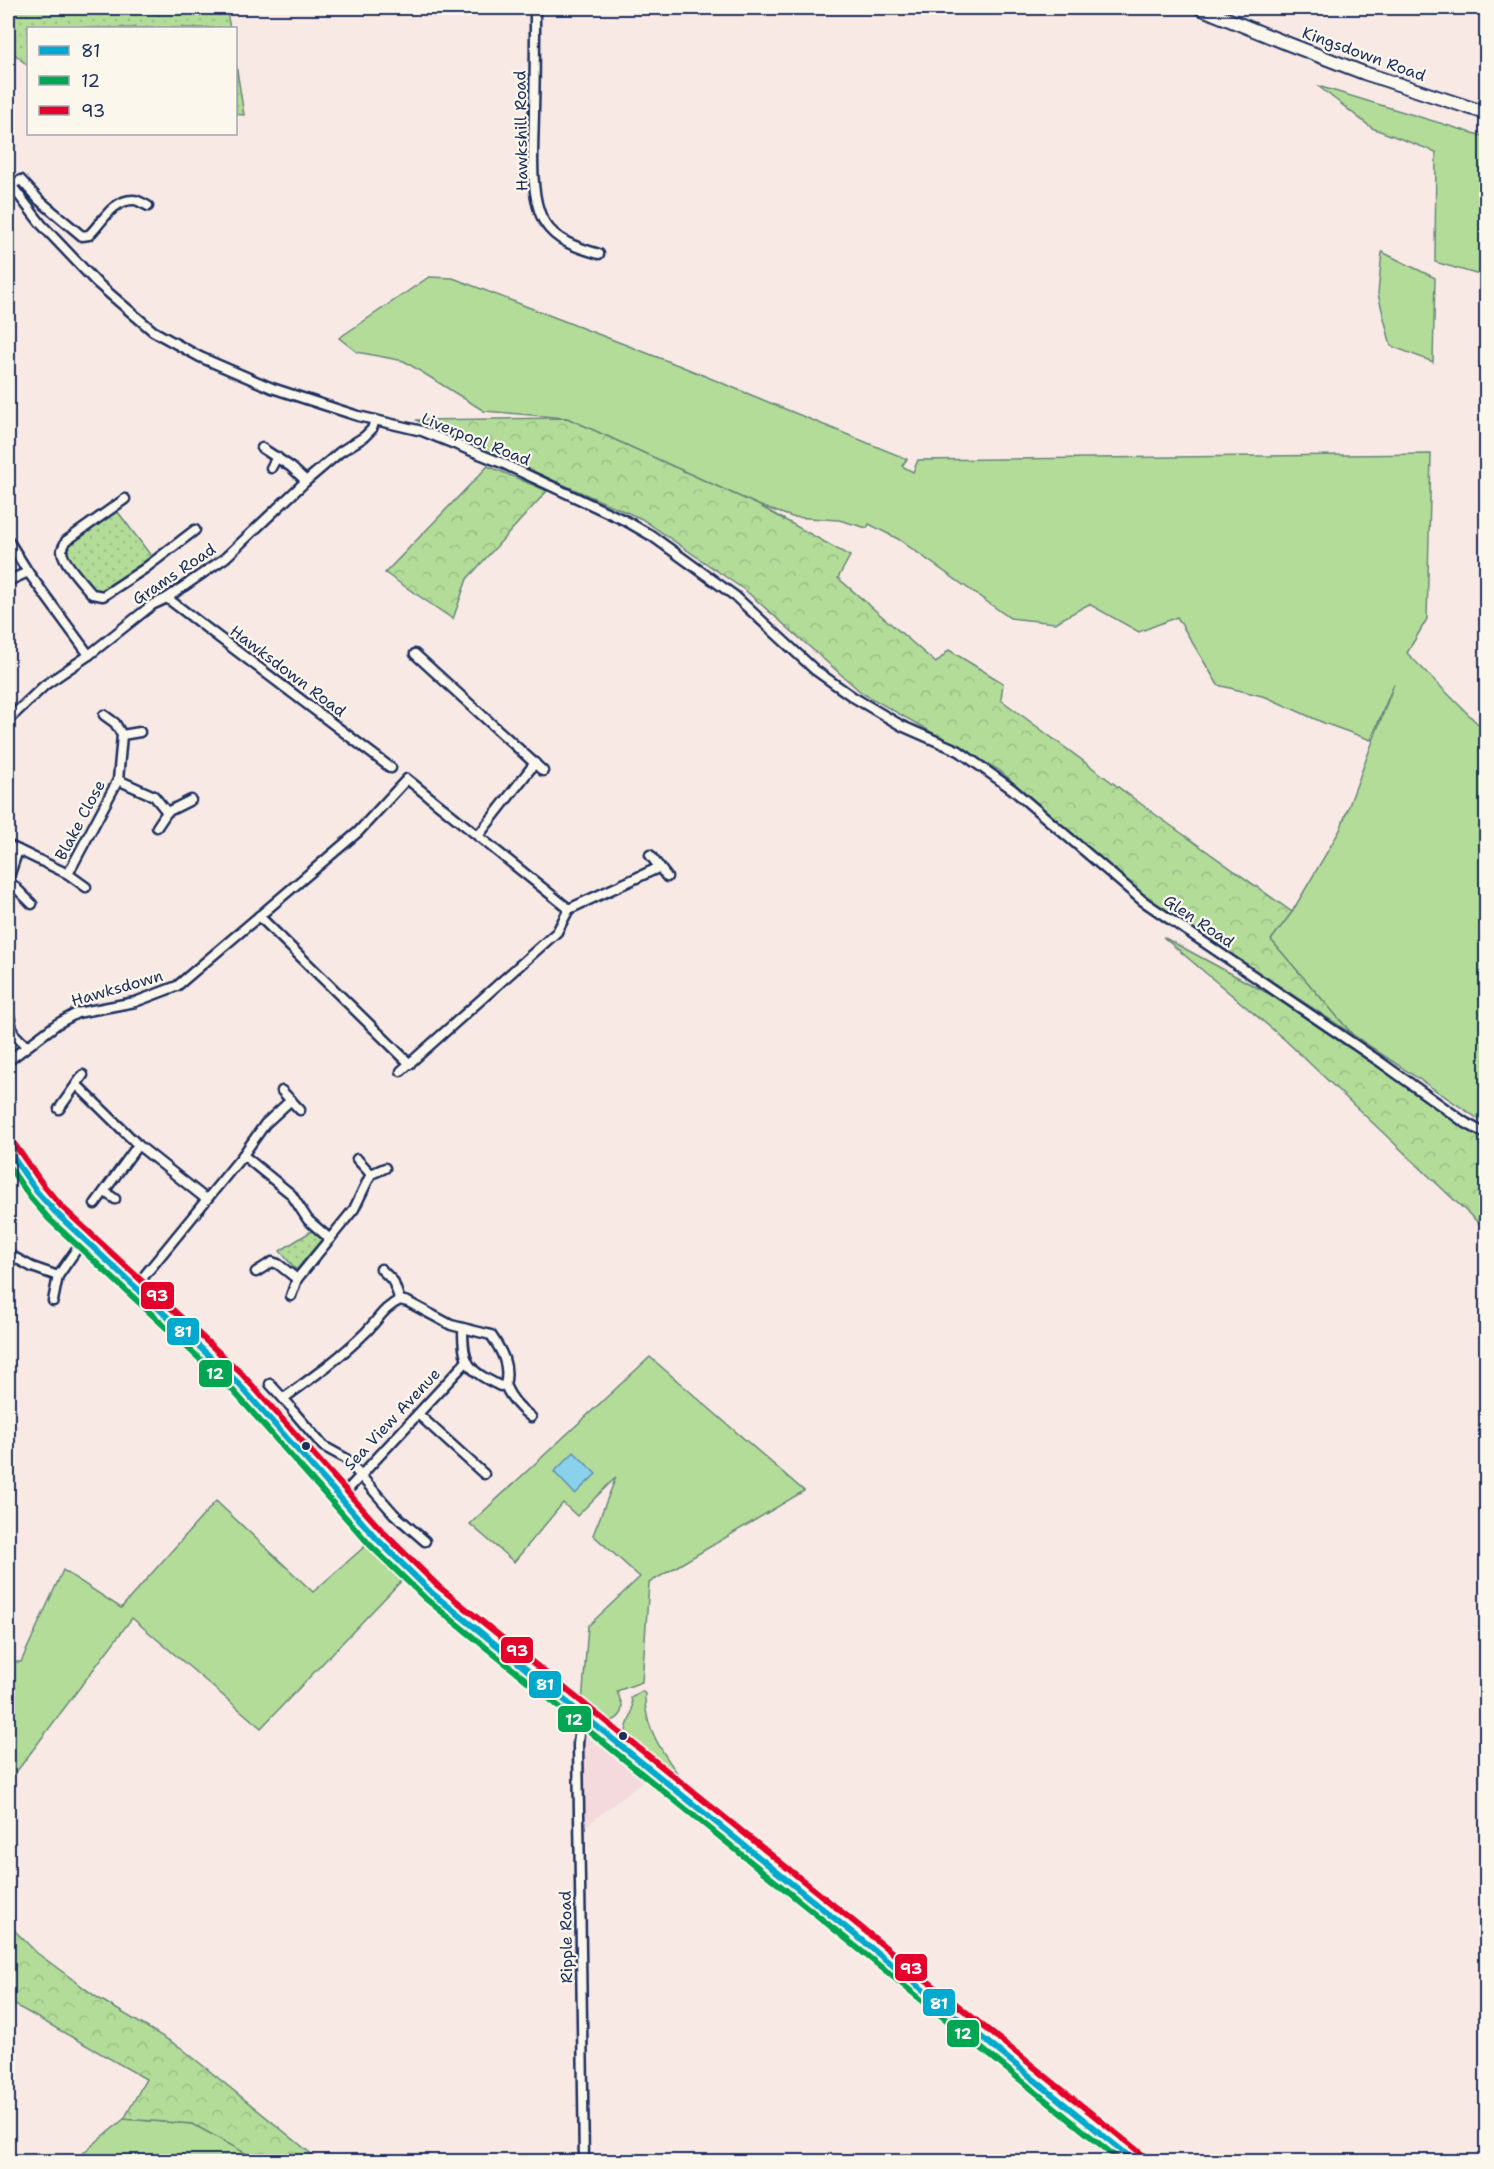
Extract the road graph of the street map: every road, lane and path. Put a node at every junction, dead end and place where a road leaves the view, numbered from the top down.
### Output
1 (535, 8) edge
2 (1200, 8) edge
3 (1486, 113) edge
4 (9, 183) edge
5 (148, 206) dead end
6 (600, 254) dead end
7 (375, 420) junction
8 (262, 448) dead end
9 (277, 457) junction
10 (271, 468) dead end
11 (306, 481) junction
12 (125, 500) dead end
13 (195, 530) dead end
14 (8, 540) edge
15 (28, 572) junction
16 (8, 581) edge
17 (167, 598) junction
18 (415, 654) dead end
19 (89, 655) junction
20 (104, 715) dead end
21 (8, 720) edge
22 (902, 726) joint
23 (140, 732) dead end
24 (122, 735) junction
25 (535, 763) junction
26 (391, 768) dead end
27 (543, 771) dead end
28 (118, 780) junction
29 (191, 800) dead end
30 (167, 812) junction
31 (157, 827) dead end
32 (478, 836) junction
33 (8, 845) edge
34 (18, 850) junction
35 (650, 855) dead end
36 (660, 867) junction
37 (68, 874) junction
38 (667, 877) dead end
39 (8, 880) edge
40 (86, 887) dead end
41 (32, 904) dead end
42 (569, 909) junction
43 (259, 916) junction
44 (8, 1011) edge
45 (26, 1046) junction
46 (8, 1061) edge
47 (410, 1064) junction
48 (401, 1071) dead end
49 (83, 1075) dead end
50 (77, 1085) junction
51 (282, 1090) dead end
52 (291, 1100) junction
53 (59, 1109) dead end
54 (300, 1110) dead end
55 (1486, 1134) edge
56 (138, 1145) junction
57 (8, 1150) edge
58 (243, 1155) junction
59 (357, 1159) dead end
60 (385, 1168) dead end
61 (371, 1174) junction
62 (105, 1192) junction
63 (115, 1199) dead end
64 (206, 1199) junction
65 (95, 1204) dead end
66 (330, 1239) junction
67 (83, 1240) junction
68 (8, 1254) edge
69 (381, 1269) dead end
70 (256, 1272) dead end
71 (57, 1276) junction
72 (297, 1279) junction
73 (136, 1286) junction
74 (291, 1296) dead end
75 (400, 1300) junction
76 (53, 1301) dead end
77 (463, 1328) junction
78 (467, 1361) junction
79 (270, 1384) dead end
80 (505, 1385) junction
81 (284, 1398) junction
82 (418, 1414) junction
83 (531, 1417) dead end
84 (484, 1474) dead end
85 (359, 1477) junction
86 (340, 1498) junction
87 (426, 1541) dead end
88 (581, 1712) junction
89 (584, 2162) edge
90 (1137, 2162) edge

1 - 6 street, Hawkshill Road
2 - 3 main road, Kingsdown Road
4 - 5 street
4 - 7 street, Liverpool Road
7 - 11 street, Grams Road
7 - 22 street, Liverpool Road
8 - 9 street
9 - 10 street
9 - 11 street
11 - 17 street, Grams Road
12 - 13 street
14 - 15 street
15 - 16 street
15 - 19 street
17 - 19 street, Grams Road
17 - 26 street, Hawksdown Road
18 - 25 street
19 - 21 street, Grams Road
20 - 24 street
22 - 55 street, Glen Road
23 - 24 street
24 - 28 street, Blake Close
25 - 27 street
25 - 32 street
28 - 30 street, Blake Close
28 - 37 street, Blake Close
29 - 30 street
30 - 31 street
32 - 42 street, Hawksdown
32 - 43 street, Hawksdown
33 - 34 street, Blake Close
34 - 37 street, Blake Close
34 - 39 street
35 - 36 street
36 - 38 street
36 - 42 street
37 - 40 street, Blake Close
39 - 41 street
42 - 47 street
43 - 45 street, Hawksdown
43 - 47 street
44 - 45 street
45 - 46 street, Hawksdown
47 - 48 street
49 - 50 street
50 - 53 street
50 - 56 street
51 - 52 street
52 - 54 street
52 - 58 street
56 - 62 street
56 - 64 street
57 - 67 main road
58 - 64 street
58 - 66 street
59 - 61 street
60 - 61 street
61 - 66 street
62 - 63 street
62 - 65 street
64 - 73 street
66 - 72 street
67 - 71 street
67 - 73 main road
68 - 71 street
69 - 75 street
70 - 72 street
71 - 76 street
72 - 74 street
73 - 86 main road
75 - 77 street
75 - 81 street
77 - 78 street
77 - 80 street
78 - 80 street
78 - 82 street, Sea View Avenue
79 - 81 street
80 - 83 street
81 - 85 street
82 - 84 street
82 - 85 street, Sea View Avenue
85 - 86 street, Sea View Avenue
85 - 87 street
86 - 88 main road
88 - 89 street, Ripple Road
88 - 90 main road

